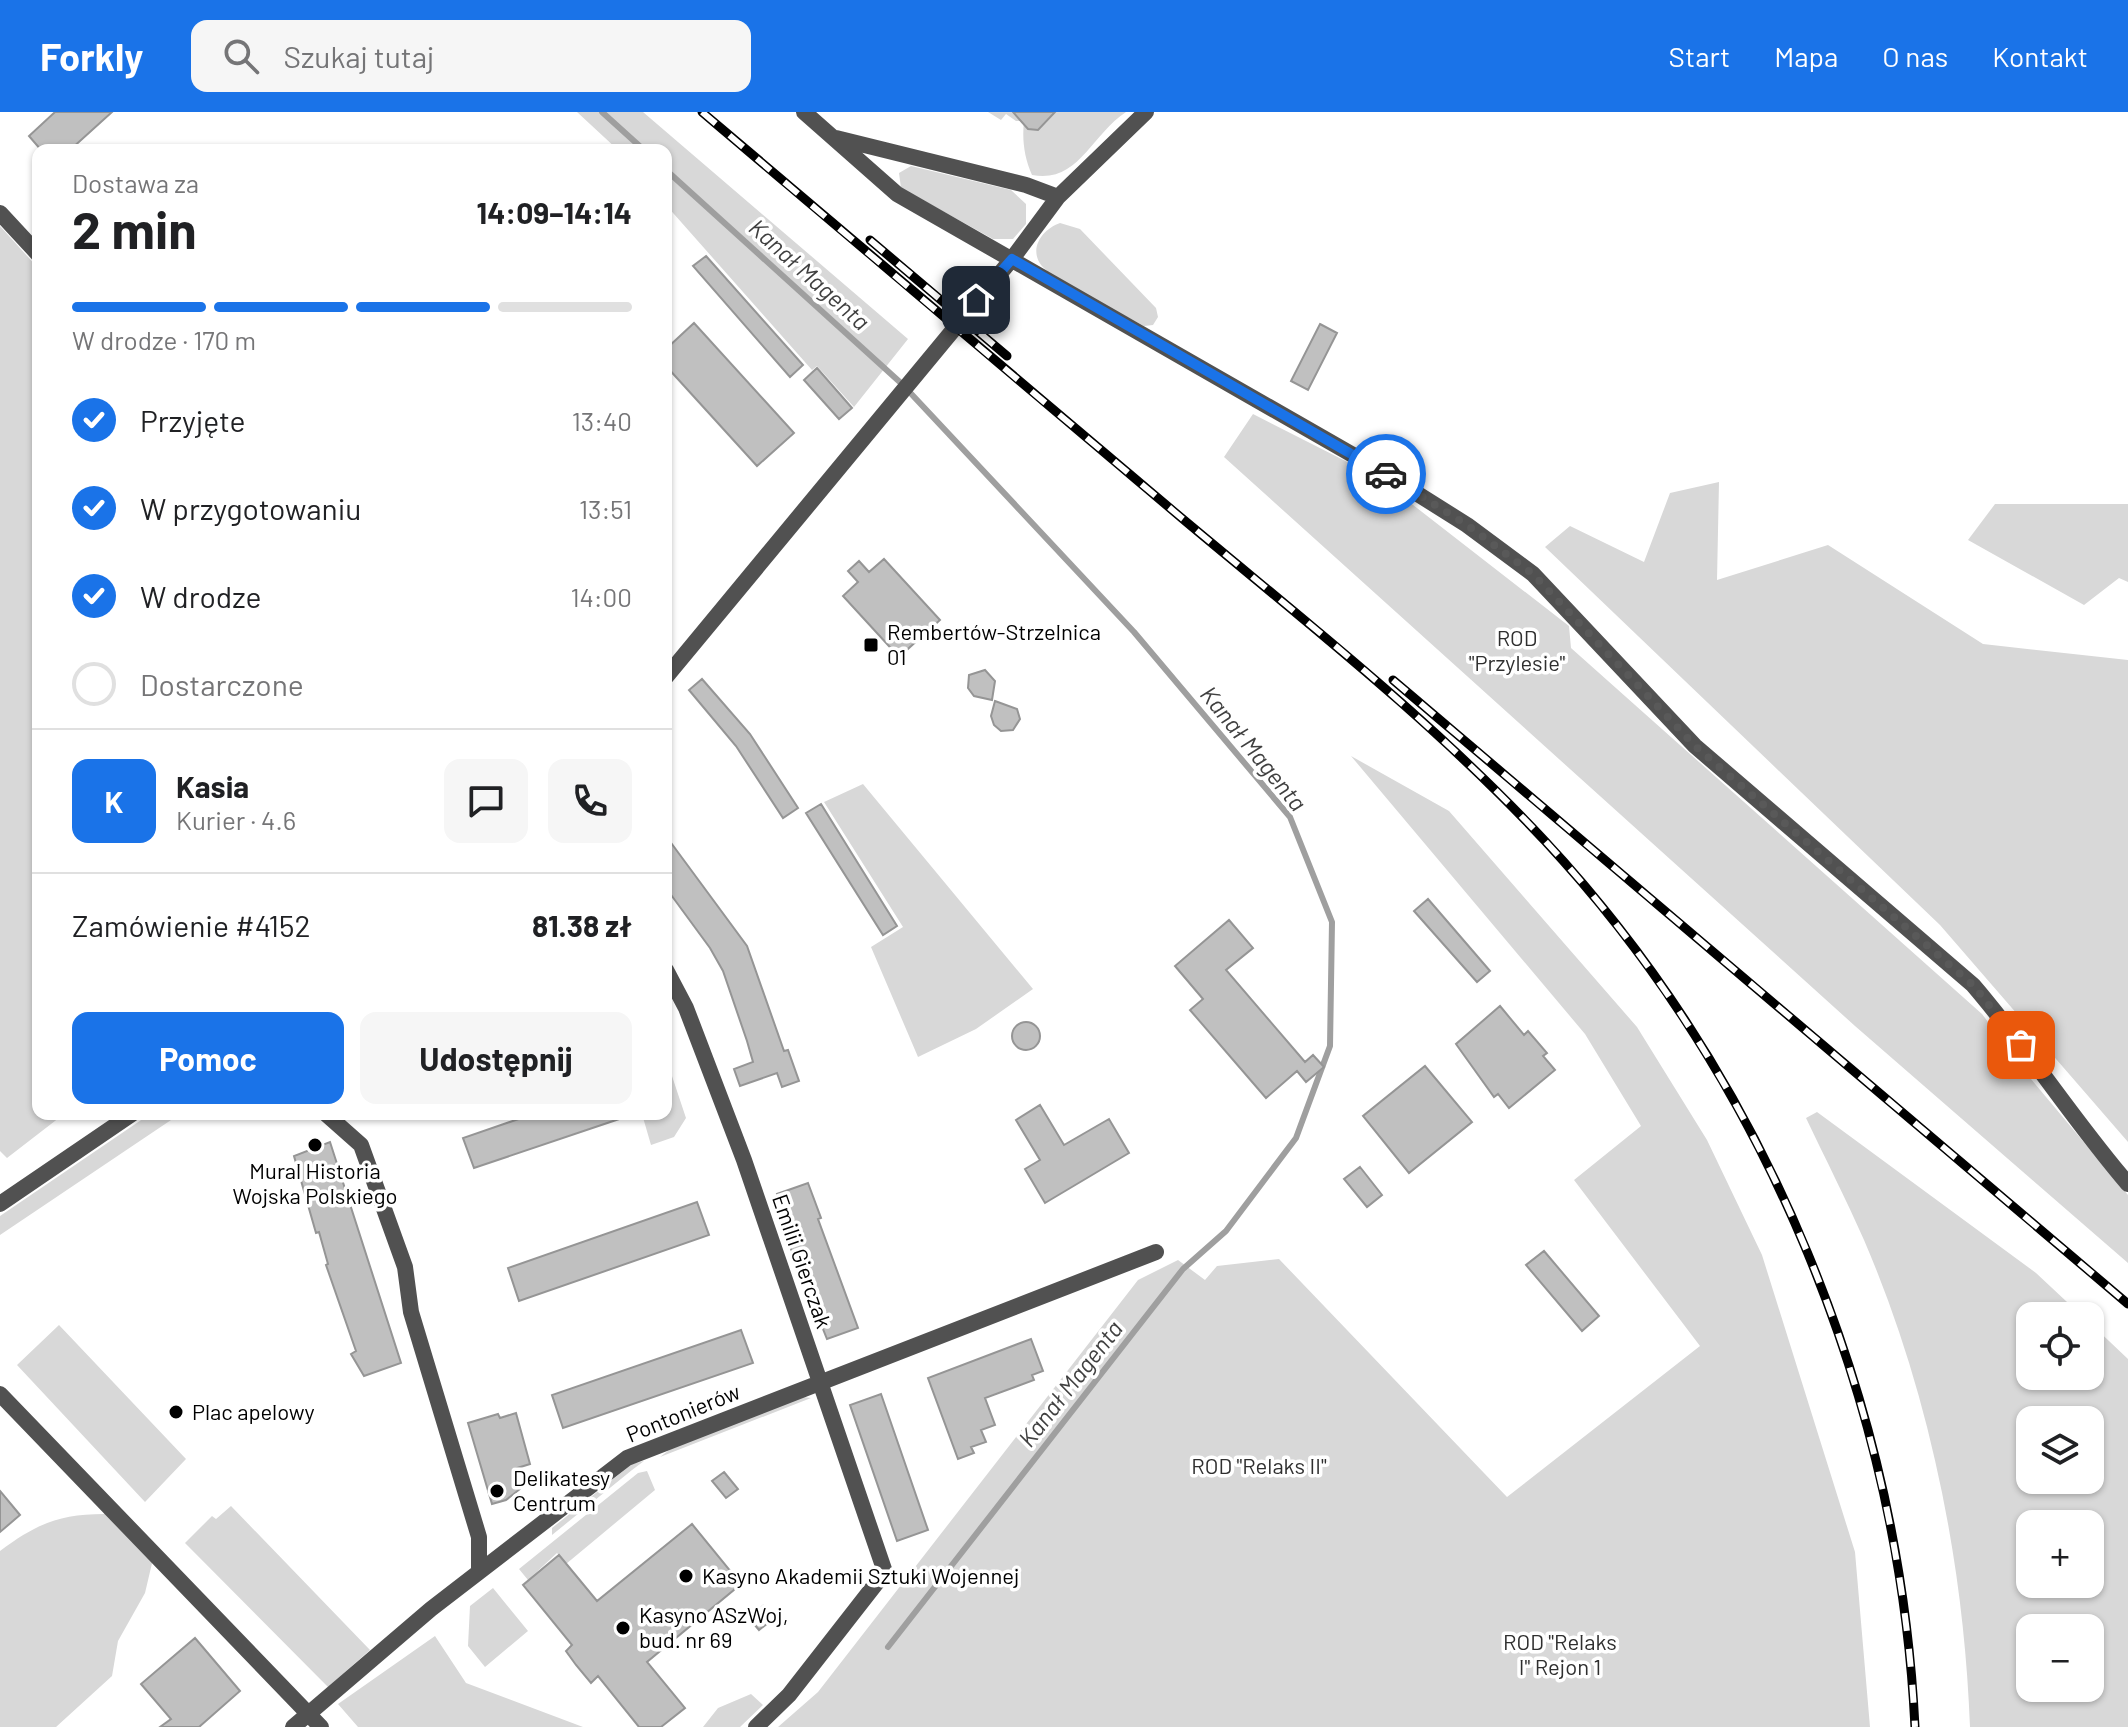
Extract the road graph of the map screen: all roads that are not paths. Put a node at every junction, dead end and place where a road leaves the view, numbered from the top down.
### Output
1 (804, 112) edge
2 (1146, 112) edge
3 (833, 138) junction
4 (1058, 197) junction
5 (0, 213) edge
6 (32, 248) edge
7 (1012, 259) junction
8 (672, 670) edge
9 (672, 981) edge
10 (123, 1120) edge
11 (333, 1120) edge
12 (2128, 1184) edge
13 (0, 1204) edge
14 (1156, 1252) dead end
15 (821, 1382) junction
16 (0, 1394) edge
17 (479, 1537) junction
18 (508, 1548) junction
19 (479, 1572) junction
20 (308, 1713) junction
21 (293, 1727) edge
22 (321, 1727) edge
23 (756, 1727) edge

1 - 3 street
2 - 4 street
3 - 4 street
3 - 7 street
4 - 7 street
5 - 6 street
7 - 8 street
7 - 12 street
9 - 15 street, Emilii Gierczak
10 - 13 street
11 - 17 street
14 - 15 street, Pontonierów
15 - 18 street, Pontonierów
15 - 23 street, Emilii Gierczak
16 - 20 street
17 - 18 street
17 - 19 street
18 - 19 street, Pontonierów
19 - 20 street, Pontonierów
20 - 21 street, Pontonierów
20 - 22 street

